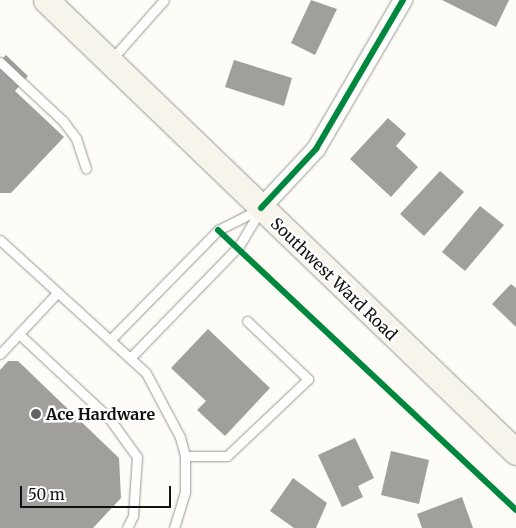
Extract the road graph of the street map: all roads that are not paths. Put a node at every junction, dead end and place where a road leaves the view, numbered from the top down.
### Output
1 (46, 0) edge
2 (151, 0) edge
3 (403, 0) edge
4 (161, 3) edge
5 (0, 62) edge
6 (110, 62) junction
7 (86, 168) dead end
8 (261, 208) junction
9 (0, 240) edge
10 (57, 293) junction
11 (247, 321) dead end
12 (19, 334) junction
13 (111, 339) junction
14 (0, 354) edge
15 (131, 357) junction
16 (516, 452) edge
17 (185, 456) junction
18 (128, 528) edge
19 (174, 528) edge

1 - 6 main road, Southwest Ward Road
2 - 4 lane
3 - 8 street
4 - 6 lane
5 - 7 lane
6 - 8 main road, Southwest Ward Road
8 - 13 lane
8 - 15 lane
8 - 16 main road, Southwest Ward Road
9 - 10 lane
10 - 12 lane
10 - 13 lane
11 - 17 lane
12 - 14 lane
12 - 18 lane
13 - 15 lane
15 - 17 lane
17 - 19 lane

